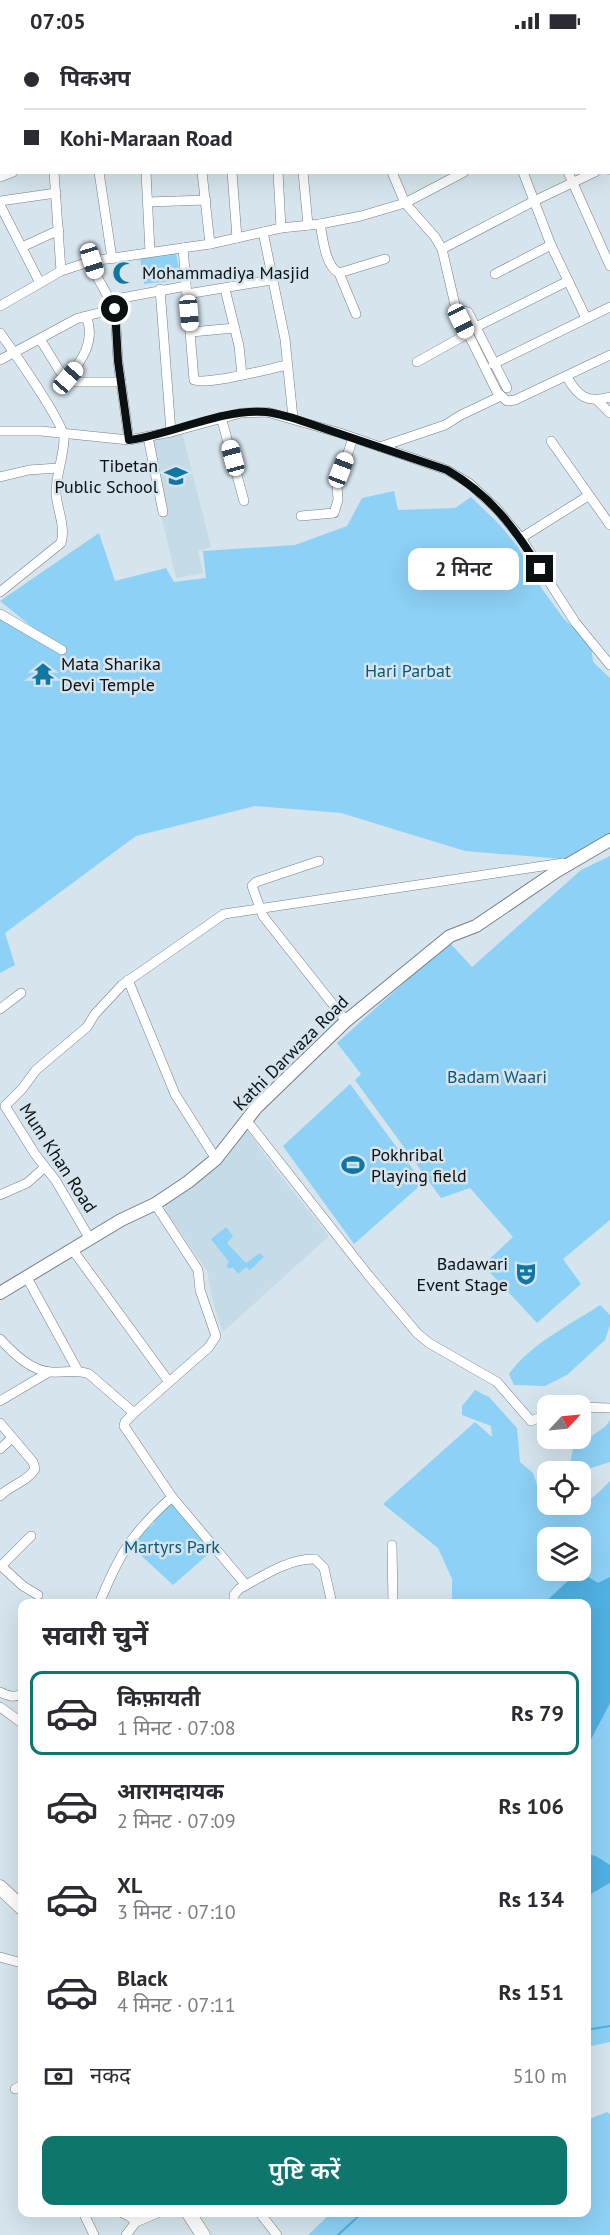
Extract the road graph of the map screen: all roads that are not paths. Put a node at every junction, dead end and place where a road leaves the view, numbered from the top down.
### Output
1 (54, 174) edge
2 (99, 174) edge
3 (147, 174) edge
4 (202, 174) edge
5 (232, 174) edge
6 (278, 174) edge
7 (303, 174) edge
8 (460, 174) edge
9 (525, 174) edge
10 (569, 174) edge
11 (591, 174) edge
12 (393, 175) edge
13 (572, 183) junction
14 (56, 193) junction
15 (206, 200) junction
16 (534, 201) junction
17 (148, 202) junction
18 (405, 202) junction
19 (0, 203) edge
20 (320, 224) junction
21 (308, 225) junction
22 (281, 228) junction
23 (59, 230) junction
24 (263, 232) junction
25 (237, 238) junction
26 (210, 244) junction
27 (551, 245) junction
28 (22, 247) junction
29 (183, 248) junction
30 (442, 249) junction
31 (150, 252) junction
32 (112, 259) junction
33 (385, 259) dead end
34 (92, 261) junction
35 (610, 266) edge
36 (61, 271) junction
37 (339, 273) junction
38 (495, 274) dead end
39 (271, 280) junction
40 (568, 281) junction
41 (40, 283) junction
42 (225, 288) junction
43 (160, 290) junction
44 (187, 290) junction
45 (113, 304) junction
46 (0, 306) edge
47 (610, 307) edge
48 (456, 309) junction
49 (356, 314) dead end
50 (82, 317) junction
51 (586, 318) junction
52 (476, 327) junction
53 (235, 328) junction
54 (190, 332) junction
55 (0, 333) edge
56 (468, 334) junction
57 (40, 339) junction
58 (15, 353) junction
59 (610, 356) edge
60 (0, 360) edge
61 (417, 362) dead end
62 (493, 364) junction
63 (287, 365) junction
64 (242, 375) junction
65 (567, 377) junction
66 (68, 378) junction
67 (121, 382) junction
68 (504, 392) junction
69 (610, 397) edge
70 (597, 400) junction
71 (610, 414) edge
72 (221, 417) junction
73 (293, 418) junction
74 (0, 431) edge
75 (171, 432) junction
76 (63, 434) junction
77 (148, 437) junction
78 (353, 438) junction
79 (129, 440) junction
80 (551, 441) dead end
81 (380, 447) junction
82 (58, 468) junction
83 (0, 477) edge
84 (588, 495) junction
85 (244, 501) dead end
86 (163, 512) dead end
87 (301, 516) dead end
88 (610, 525) edge
89 (521, 538) junction
90 (0, 592) edge
91 (0, 614) edge
92 (62, 650) dead end
93 (610, 665) edge
94 (610, 840) edge
95 (320, 861) dead end
96 (563, 863) dead end
97 (260, 909) junction
98 (129, 980) junction
99 (21, 993) dead end
100 (0, 1009) edge
101 (346, 1021) junction
102 (2, 1103) edge
103 (247, 1121) junction
104 (216, 1159) junction
105 (44, 1167) junction
106 (0, 1195) edge
107 (154, 1204) junction
108 (90, 1239) junction
109 (72, 1249) junction
110 (26, 1276) junction
111 (0, 1293) edge
112 (0, 1340) edge
113 (78, 1371) junction
114 (49, 1372) junction
115 (169, 1382) junction
116 (0, 1401) edge
117 (591, 1407) edge
118 (610, 1408) edge
119 (134, 1413) junction
120 (537, 1419) edge
121 (0, 1423) edge
122 (12, 1438) junction
123 (0, 1449) edge
124 (0, 1496) edge
125 (172, 1497) junction
126 (32, 1536) dead end
127 (392, 1545) dead end
128 (3, 1568) edge
129 (0, 1582) edge
130 (246, 1585) junction
131 (38, 1595) dead end
132 (101, 1599) edge
133 (234, 1599) edge
134 (331, 1599) edge
135 (393, 1599) edge
136 (0, 1692) edge
137 (18, 1696) edge
138 (0, 1707) edge
139 (18, 1720) edge
140 (0, 1887) edge
141 (18, 1902) edge
142 (0, 1958) edge
143 (18, 1962) edge
144 (85, 2217) edge
145 (130, 2217) edge
146 (148, 2217) edge
147 (191, 2217) edge
148 (263, 2217) edge
149 (136, 2222) junction
150 (94, 2235) edge
151 (126, 2235) edge
152 (203, 2235) edge
153 (278, 2235) edge

1 - 14 street
2 - 32 street
3 - 17 street
4 - 15 street
5 - 25 street
6 - 22 street
7 - 21 street
8 - 18 street
9 - 16 street
10 - 13 street
11 - 13 street
12 - 18 street
13 - 16 street
13 - 35 street
14 - 19 street
14 - 23 street
15 - 17 street
15 - 26 street
16 - 27 street
16 - 30 street
17 - 31 street
18 - 20 street
18 - 30 street
19 - 28 street
20 - 21 street
20 - 37 street
21 - 22 street
22 - 24 street
23 - 28 street
23 - 36 street
24 - 25 street
24 - 39 street
25 - 26 street
26 - 29 street
27 - 38 street
27 - 40 street
28 - 41 street
29 - 31 street
29 - 44 street
30 - 48 street
31 - 32 street
32 - 34 street
33 - 37 street
34 - 36 street
34 - 45 street
36 - 41 street
37 - 49 street
39 - 42 street
39 - 63 street
40 - 51 street
40 - 52 street
41 - 46 street
42 - 44 street
42 - 53 street
43 - 44 street
43 - 45 street
43 - 75 street
44 - 54 street
45 - 50 street
45 - 67 street
47 - 51 street
48 - 52 street
48 - 56 street
50 - 57 street
50 - 66 street
51 - 62 street
52 - 62 street
53 - 54 street
53 - 64 street
54 - 64 street
55 - 58 street
56 - 61 street
56 - 68 street
57 - 58 street
57 - 66 street
58 - 60 street
58 - 76 street
59 - 65 street
62 - 68 street
63 - 64 street
63 - 73 street
65 - 68 street
65 - 70 street
66 - 67 street
67 - 79 street
68 - 81 street
69 - 70 street
70 - 71 street
72 - 73 street
72 - 75 street
72 - 85 street
73 - 78 street
74 - 76 street
75 - 77 street
76 - 79 street
76 - 82 street
77 - 79 street
77 - 86 street
78 - 81 street
78 - 87 street
80 - 84 street
81 - 89 street
82 - 83 street
82 - 90 street
84 - 88 street
84 - 89 street
89 - 93 street
91 - 92 street
94 - 101 street, Kathi Darwaza Road
95 - 97 street
96 - 97 street, Mum Khan Road
97 - 98 street, Mum Khan Road
97 - 101 street
98 - 102 street, Mum Khan Road
98 - 104 street
99 - 100 street
101 - 103 street, Kathi Darwaza Road
102 - 105 street, Mum Khan Road
103 - 104 street, Kathi Darwaza Road
103 - 120 street
104 - 107 street, Kathi Darwaza Road
105 - 106 street
105 - 108 street, Mum Khan Road
107 - 108 street, Kathi Darwaza Road
107 - 115 street
108 - 109 street, Kathi Darwaza Road
109 - 110 street, Kathi Darwaza Road
109 - 115 street
110 - 111 street, Kathi Darwaza Road
110 - 113 street
112 - 114 street
113 - 114 street
113 - 119 street
114 - 116 street
115 - 119 street
117 - 118 street
119 - 125 street
121 - 122 street
122 - 123 street
122 - 124 street
125 - 130 street
125 - 132 street
126 - 128 street
127 - 135 street
128 - 129 street
128 - 131 street
130 - 133 street
130 - 134 street
136 - 137 street
138 - 139 street
140 - 141 main road
142 - 143 street
144 - 150 street
145 - 149 street
146 - 149 street
147 - 152 main road
148 - 153 street
149 - 151 street

